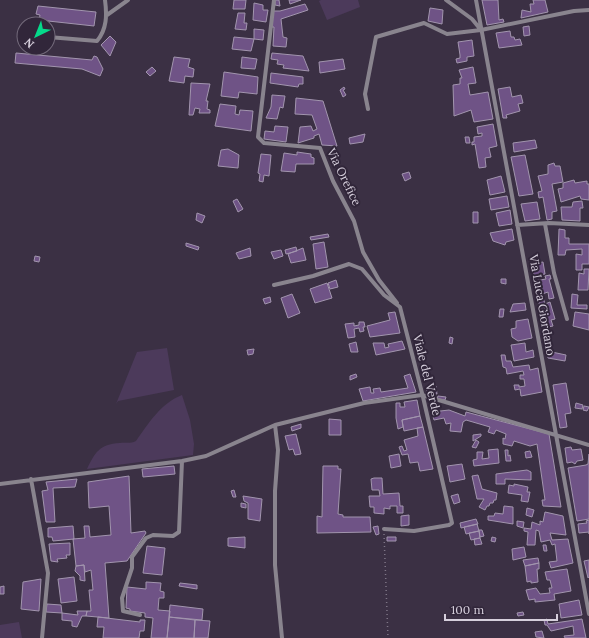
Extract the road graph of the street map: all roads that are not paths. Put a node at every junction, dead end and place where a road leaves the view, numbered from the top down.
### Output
1 (105, 0) edge
2 (128, 0) edge
3 (274, 0) edge
4 (446, 0) edge
5 (476, 0) edge
6 (589, 10) edge
7 (107, 14) junction
8 (481, 30) junction
9 (56, 38) edge
10 (368, 109) dead end
11 (546, 224) junction
12 (517, 225) junction
13 (589, 225) edge
14 (274, 285) dead end
15 (400, 307) junction
16 (567, 319) dead end
17 (422, 395) junction
18 (275, 425) junction
19 (555, 433) junction
20 (589, 445) edge
21 (182, 461) junction
22 (31, 479) junction
23 (0, 484) edge
24 (384, 529) road end
25 (588, 603) edge
26 (589, 614) edge
27 (140, 615) dead end
28 (42, 638) edge
29 (282, 638) edge

1 - 7 street
2 - 7 street
3 - 15 street, Via Orefice
4 - 8 street
5 - 8 street, Via Luca Giordano
6 - 8 street
7 - 9 street
8 - 10 street
8 - 12 street, Via Luca Giordano
11 - 12 street
11 - 13 street
11 - 16 street
12 - 19 street, Via Luca Giordano
14 - 15 street
15 - 17 street, Viale del Verde
17 - 18 street
17 - 19 street
17 - 24 street, Viale del Verde
18 - 21 street
18 - 29 street
19 - 20 street
19 - 25 street, Via Luca Giordano
21 - 22 street
21 - 27 street
22 - 23 street
22 - 28 street
25 - 26 street, Via Luca Giordano

